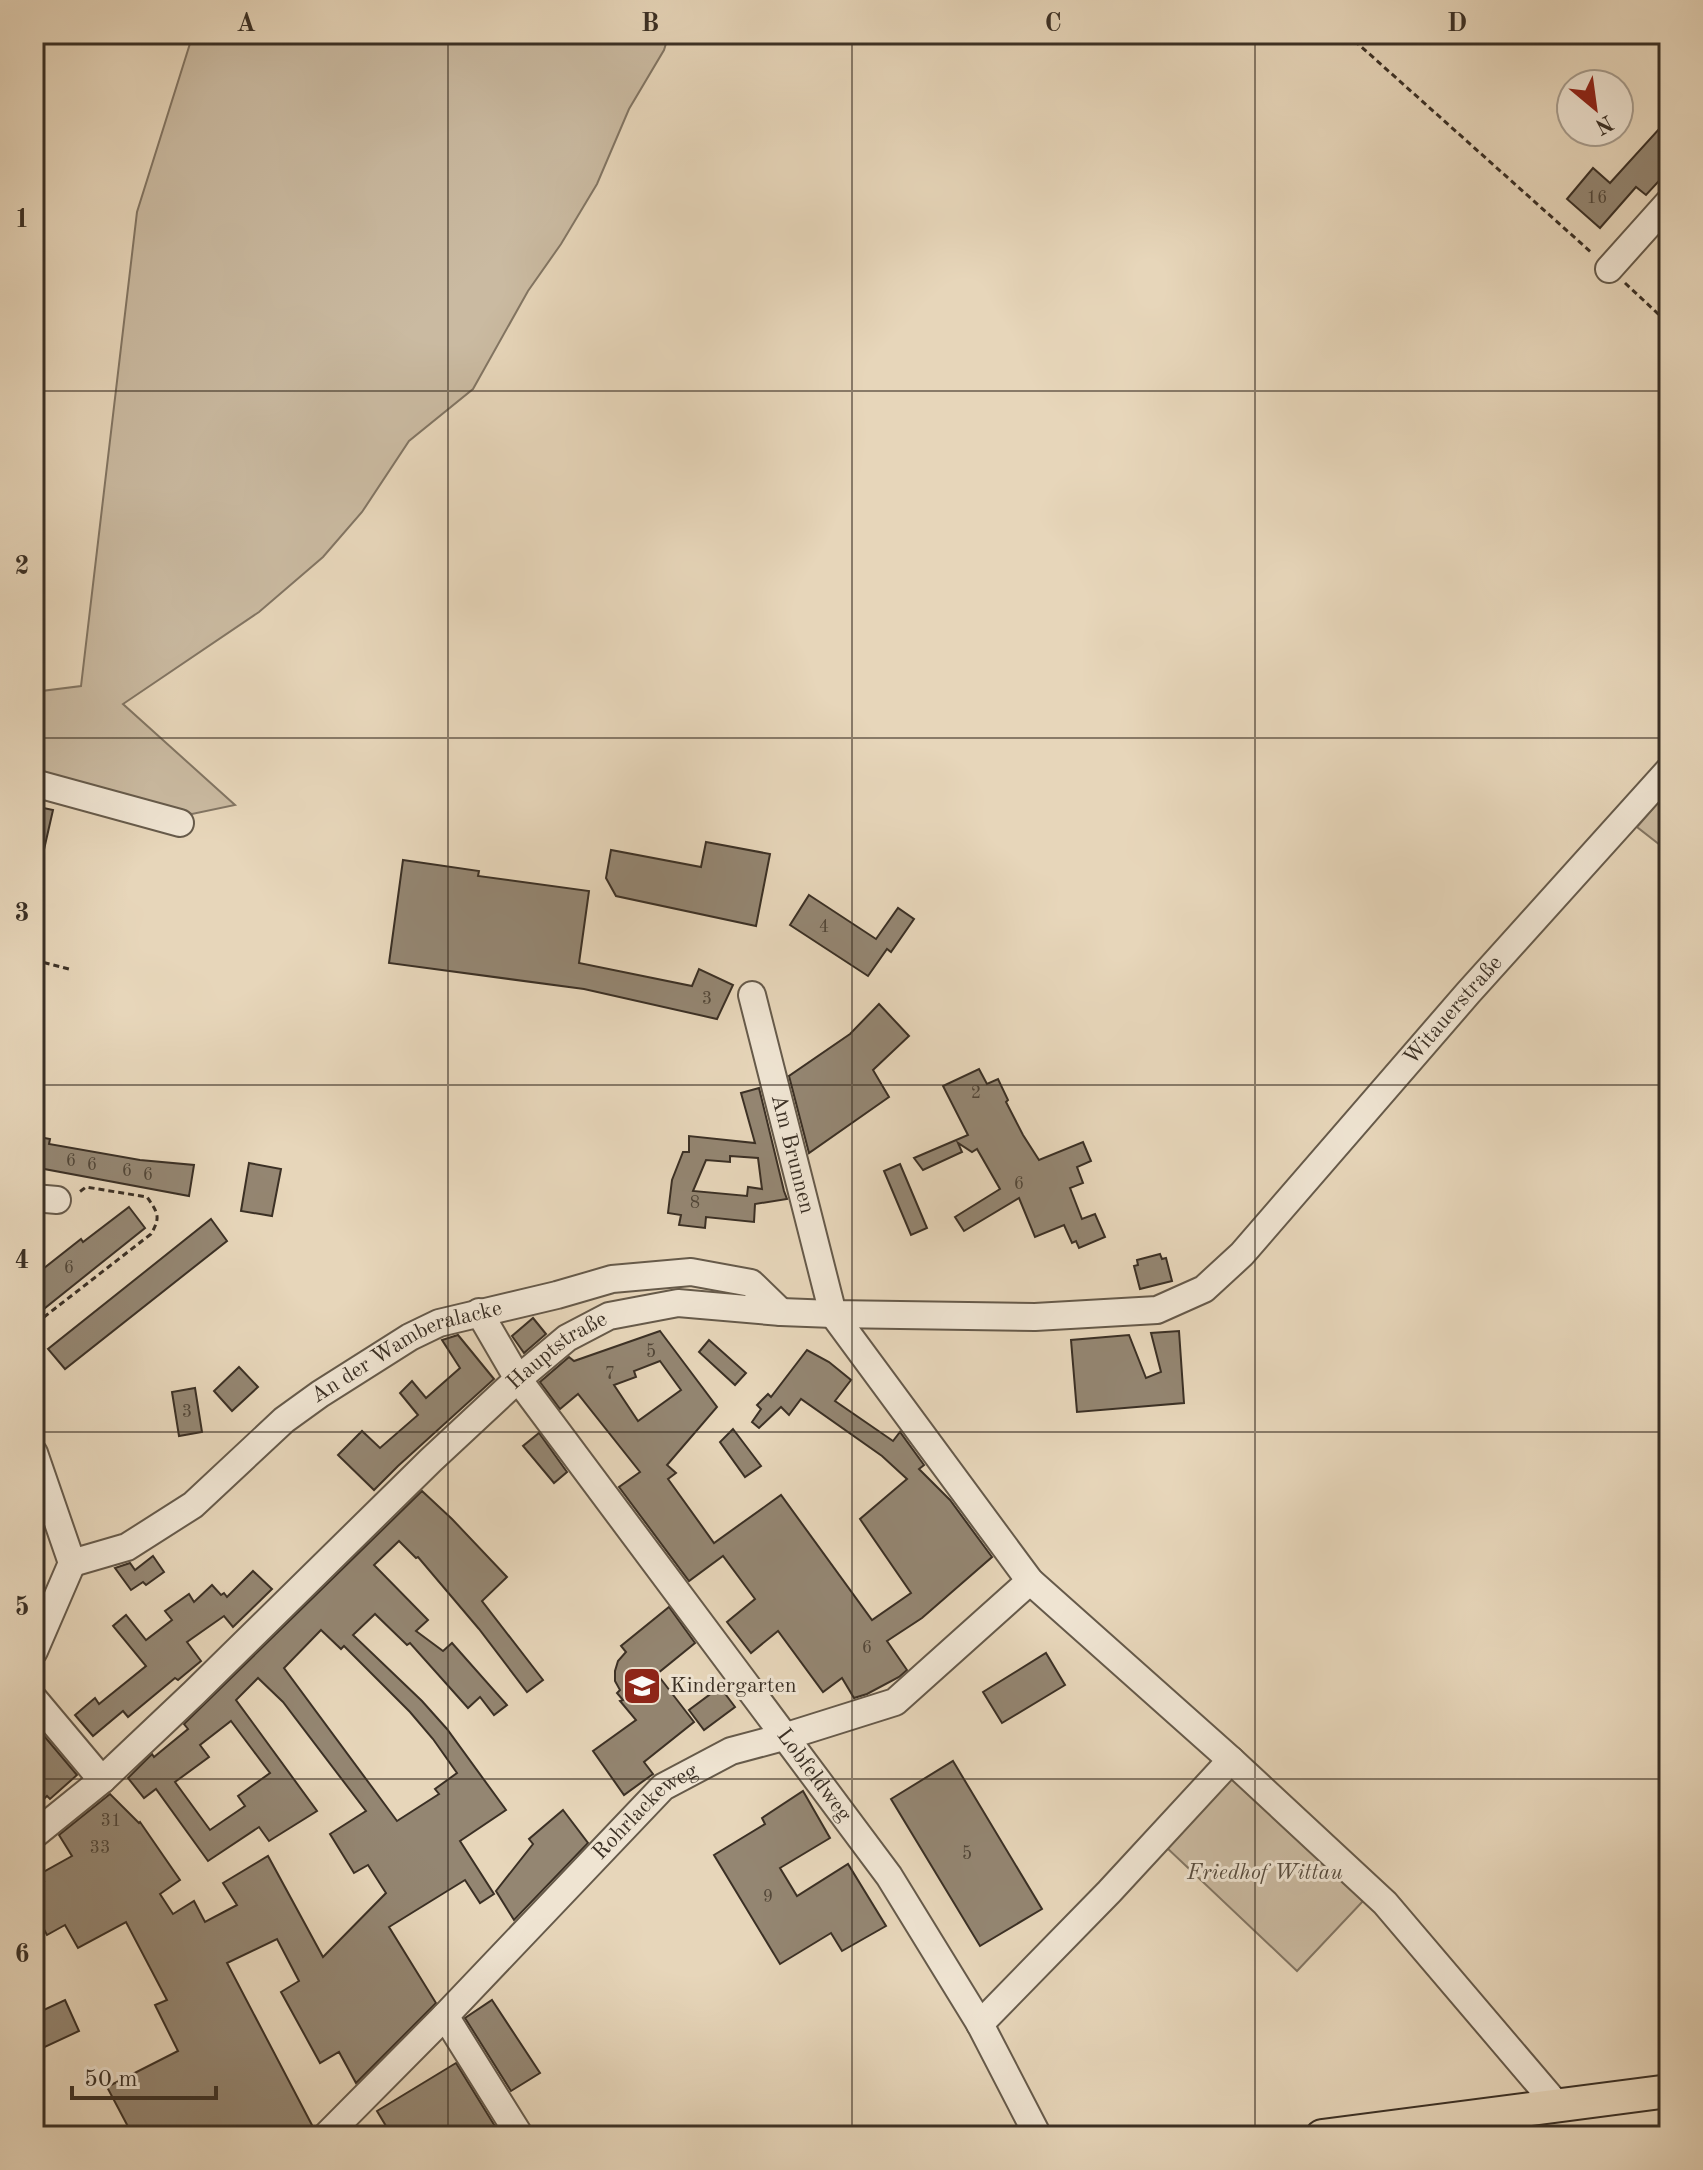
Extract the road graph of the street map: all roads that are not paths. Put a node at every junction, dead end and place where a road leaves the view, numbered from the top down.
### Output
1 (1669, 202) edge
2 (1609, 269) road end
3 (1669, 770) edge
4 (34, 783) edge
5 (180, 823) dead end
6 (752, 995) dead end
7 (1242, 1254) joint
8 (479, 1312) junction
9 (781, 1312) junction
10 (833, 1314) junction
11 (518, 1379) junction
12 (36, 1469) edge
13 (72, 1563) junction
14 (1030, 1581) junction
15 (34, 1651) edge
16 (34, 1699) edge
17 (787, 1736) junction
18 (1231, 1760) junction
19 (102, 1780) junction
20 (34, 1835) edge
21 (445, 2016) junction
22 (980, 2024) junction
23 (1669, 2091) edge
24 (1557, 2105) junction
25 (326, 2136) edge
26 (520, 2136) edge
27 (1038, 2136) edge
28 (1322, 2136) edge

1 - 2 street
3 - 7 street, Witauerstraße
4 - 5 street
6 - 10 street, Am Brunnen
7 - 10 street, Hauptstraße
8 - 9 street, An der Wamberalacke
8 - 11 street, Lobfeldweg
8 - 13 street, An der Wamberalacke
9 - 10 street, Hauptstraße
9 - 11 street, Hauptstraße
10 - 14 street
11 - 17 street, Lobfeldweg
11 - 19 street, Hauptstraße
12 - 13 street
13 - 15 street
14 - 17 street, Rohrlackeweg
14 - 18 street
16 - 19 street
17 - 21 street, Rohrlackeweg
17 - 22 street, Lobfeldweg
18 - 22 street
18 - 24 street
19 - 20 street, Hauptstraße
21 - 25 street, Rohrlackeweg
21 - 26 street
22 - 27 street, Lobfeldweg
23 - 24 main road
24 - 28 main road

